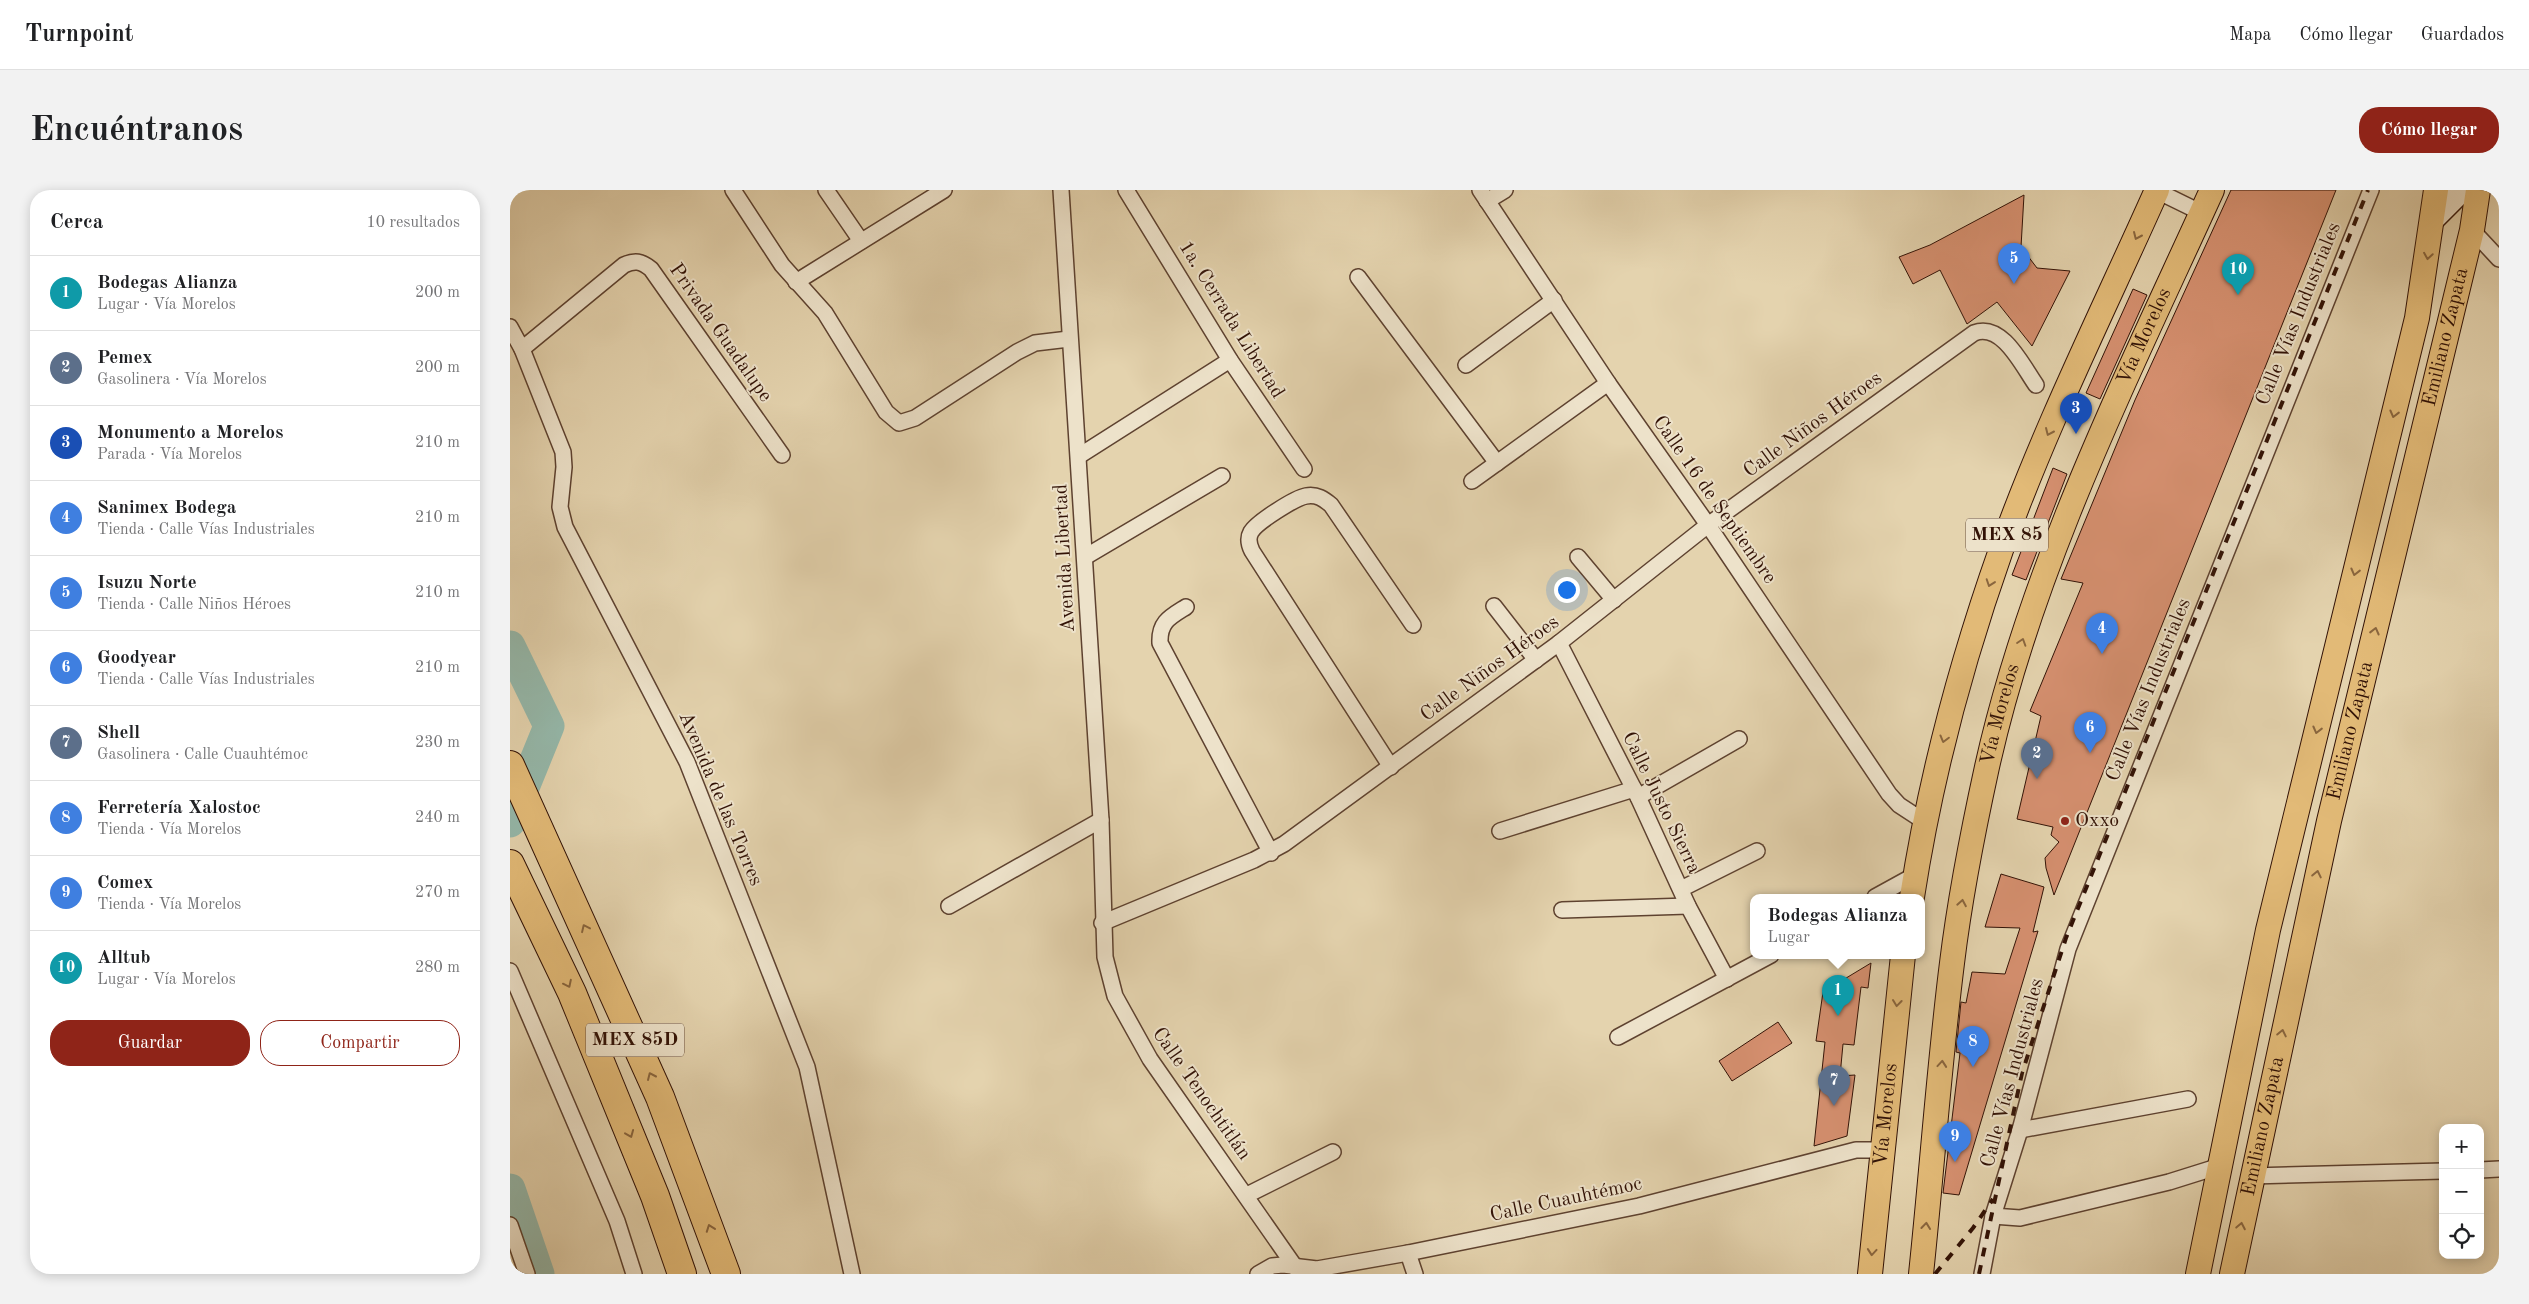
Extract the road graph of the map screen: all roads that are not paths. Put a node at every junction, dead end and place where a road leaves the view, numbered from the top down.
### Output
1 (733, 190) edge
2 (826, 190) edge
3 (944, 190) edge
4 (1061, 190) edge
5 (1126, 190) edge
6 (1505, 190) edge
7 (2156, 190) edge
8 (2212, 190) edge
9 (2370, 190) edge
10 (2436, 190) edge
11 (2463, 190) edge
12 (2478, 190) edge
13 (1484, 196) edge
14 (2202, 213) junction
15 (2433, 220) junction
16 (2472, 230) junction
17 (861, 241) junction
18 (2499, 259) edge
19 (1358, 277) dead end
20 (796, 282) junction
21 (1554, 300) junction
22 (510, 327) edge
23 (1069, 339) junction
24 (522, 349) junction
25 (1230, 360) junction
26 (1466, 366) dead end
27 (1608, 383) junction
28 (2036, 385) dead end
29 (782, 455) dead end
30 (1079, 456) junction
31 (1497, 463) junction
32 (1304, 469) dead end
33 (1222, 476) dead end
34 (1472, 481) dead end
35 (1708, 525) junction
36 (1085, 557) junction
37 (1578, 557) dead end
38 (1614, 600) junction
39 (1494, 606) dead end
40 (1186, 607) dead end
41 (1413, 626) dead end
42 (1559, 643) junction
43 (1536, 660) junction
44 (1739, 739) dead end
45 (510, 765) edge
46 (1391, 767) junction
47 (1636, 793) junction
48 (1101, 820) junction
49 (1925, 822) junction
50 (1500, 831) dead end
51 (1757, 851) dead end
52 (1271, 853) junction
53 (513, 871) edge
54 (1914, 886) edge
55 (1681, 889) junction
56 (1886, 894) edge
57 (949, 906) dead end
58 (1688, 906) junction
59 (1562, 910) dead end
60 (1102, 923) junction
61 (1764, 959) edge
62 (1903, 959) edge
63 (510, 971) edge
64 (1728, 979) junction
65 (1618, 1036) dead end
66 (2188, 1099) dead end
67 (2020, 1130) junction
68 (1881, 1150) junction
69 (1333, 1152) dead end
70 (2220, 1166) junction
71 (2499, 1169) edge
72 (2484, 1170) edge
73 (2439, 1171) edge
74 (2251, 1176) junction
75 (1247, 1195) junction
76 (1993, 1216) junction
77 (510, 1225) edge
78 (1408, 1253) junction
79 (1298, 1271) edge
80 (527, 1274) edge
81 (634, 1274) edge
82 (682, 1274) edge
83 (726, 1274) edge
84 (852, 1274) edge
85 (1258, 1274) edge
86 (1415, 1274) edge
87 (1870, 1274) edge
88 (1921, 1274) edge
89 (1982, 1274) edge
90 (2198, 1274) edge
91 (2232, 1274) edge

1 - 20 street
2 - 17 street
3 - 17 street
4 - 23 street, Avenida Libertad
5 - 25 street, 1a. Cerrada Libertad
6 - 13 street
7 - 14 street
7 -> 49 main road, MEX 85
8 - 14 main road, Vía Morelos / MEX 85
9 - 67 street, Calle Vías Industriales
10 - 15 main road, Emiliano Zapata
11 - 15 street
12 - 16 main road, Emiliano Zapata
13 - 21 street, Calle 16 de Septiembre
88 -> 14 main road, Vía Morelos / MEX 85
15 -> 70 main road, Emiliano Zapata
16 - 18 street
74 -> 16 main road, Emiliano Zapata
17 - 20 street
19 - 31 street
20 - 23 street
21 - 26 street
21 - 27 street, Calle 16 de Septiembre
22 - 24 street, Avenida de las Torres
23 - 30 street, Avenida Libertad
24 - 29 street, Privada Guadalupe
24 - 84 street, Avenida de las Torres
25 - 30 street
25 - 32 street, 1a. Cerrada Libertad
27 - 31 street
27 - 35 street, Calle 16 de Septiembre
28 - 35 street, Calle Niños Héroes
30 - 36 street, Avenida Libertad
31 - 34 street
33 - 36 street
35 - 38 street, Calle Niños Héroes
35 - 49 street, Calle 16 de Septiembre
36 - 48 street, Avenida Libertad
37 - 38 street
38 - 42 street, Calle Niños Héroes
39 - 43 street
40 - 52 street
41 - 46 street
42 - 43 street, Calle Niños Héroes
42 - 47 street, Calle Justo Sierra
43 - 46 street, Calle Niños Héroes
44 - 47 street
83 -> 45 highway, MEX 85D
46 - 52 street, Calle Niños Héroes
47 - 50 street
47 - 55 street, Calle Justo Sierra
48 - 57 street
48 - 60 street, Avenida Libertad
49 - 54 main road, MEX 85
51 - 55 street
52 - 60 street, Calle Niños Héroes
53 -> 82 highway, MEX 85D
54 - 56 street
55 - 58 street, Calle Justo Sierra
58 - 59 street
58 - 64 street, Calle Justo Sierra
60 - 75 street, Calle Tenochtitlán
61 - 64 street
62 -> 68 main road, Vía Morelos
63 - 81 street
64 - 65 street
66 - 67 street
67 - 76 street, Calle Vías Industriales
68 - 78 street, Calle Cuauhtémoc
68 -> 87 main road, Vía Morelos
69 - 75 street
70 - 76 street
70 - 90 main road, Emiliano Zapata
71 - 72 street
73 - 74 street
91 -> 74 main road, Emiliano Zapata
75 - 79 street, Calle Tenochtitlán
76 - 89 street, Calle Vías Industriales
77 - 80 street
78 - 79 street, Calle Cuauhtémoc
78 - 86 street
79 - 85 street, Calle Cuauhtémoc

